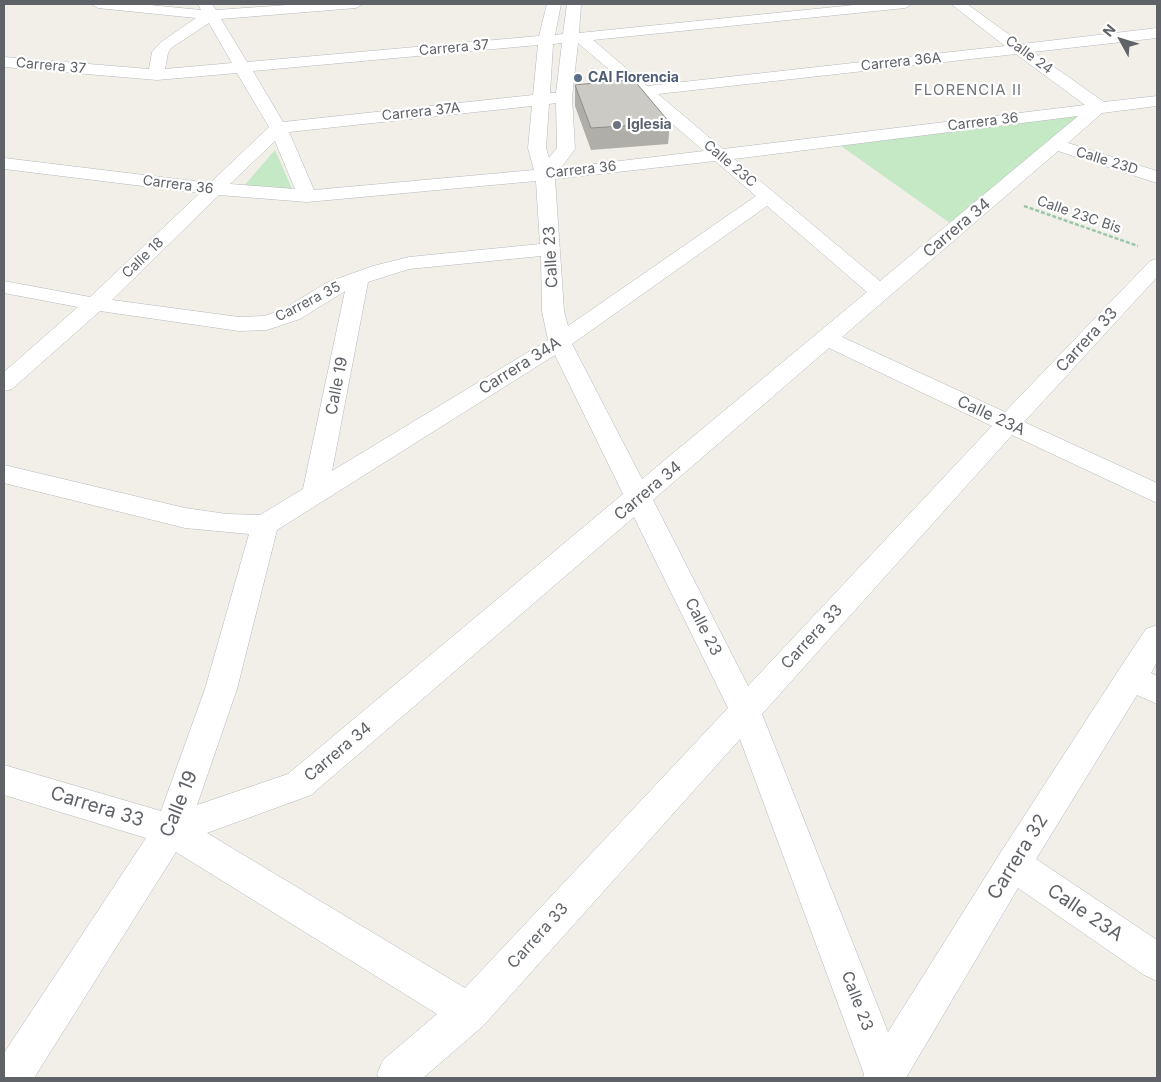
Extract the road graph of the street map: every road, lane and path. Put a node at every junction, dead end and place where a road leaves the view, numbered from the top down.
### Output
1 (98, 4) edge
2 (356, 4) edge
3 (554, 4) edge
4 (574, 4) edge
5 (905, 4) edge
6 (958, 4) edge
7 (208, 9) edge
8 (1157, 33) edge
9 (575, 37) junction
10 (546, 40) junction
11 (1020, 49) junction
12 (4, 62) edge
13 (242, 67) junction
14 (157, 75) junction
15 (644, 91) junction
16 (564, 97) junction
17 (540, 99) junction
18 (1156, 101) edge
19 (1099, 107) junction
20 (278, 128) junction
21 (1056, 145) junction
22 (719, 155) junction
23 (8, 168) edge
24 (545, 174) junction
25 (1157, 177) edge
26 (215, 189) junction
27 (307, 196) junction
28 (995, 196) junction
29 (768, 197) junction
30 (551, 249) junction
31 (1148, 256) edge
32 (358, 278) junction
33 (4, 287) edge
34 (880, 292) junction
35 (95, 304) junction
36 (826, 338) junction
37 (560, 342) junction
38 (4, 384) edge
39 (1008, 424) junction
40 (4, 474) edge
41 (315, 494) junction
42 (1157, 494) edge
43 (638, 500) junction
44 (265, 524) junction
45 (1157, 637) edge
46 (1144, 684) edge
47 (745, 710) junction
48 (4, 780) edge
49 (171, 830) junction
50 (1013, 864) junction
51 (1157, 962) edge
52 (469, 1012) junction
53 (397, 1074) dead end
54 (885, 1077) edge
55 (11, 1078) edge

1 - 7 street
2 - 7 street
3 - 10 street, Calle 23
4 - 9 street
5 - 9 street, Carrera 37
6 - 11 street, Calle 24
7 - 13 street
7 - 14 street
8 - 11 street, Carrera 36A
9 - 10 street, Carrera 37
9 - 15 street, Calle 23C
9 - 16 street
10 - 13 street, Carrera 37
10 - 17 street, Calle 23
11 - 15 street, Carrera 36A
11 - 19 street, Calle 24
12 - 14 street, Carrera 37
13 - 14 street, Carrera 37
13 - 20 street
15 - 22 street, Calle 23C
16 - 17 street, Carrera 37A
16 - 24 street
17 - 20 street, Carrera 37A
17 - 24 street, Calle 23
18 - 19 street, Carrera 36
19 - 21 street, Carrera 34
19 - 22 street, Carrera 36
20 - 26 street, Calle 18
20 - 27 street
21 - 25 street, Calle 23D
21 - 28 street, Carrera 34
22 - 24 street, Carrera 36
22 - 29 street, Calle 23C
23 - 26 street, Carrera 36
24 - 27 street, Carrera 36
24 - 30 street, Calle 23
26 - 27 street, Carrera 36
26 - 35 street, Calle 18
28 - 31 path, Calle 23C Bis
28 - 34 street, Carrera 34
29 - 34 street, Calle 23C
29 - 37 street, Carrera 34A
30 - 32 street, Carrera 35
30 - 37 street, Calle 23
31 - 39 street, Carrera 33
32 - 35 street, Carrera 35
32 - 41 street, Calle 19
33 - 35 street, Carrera 35
34 - 36 street, Carrera 34
35 - 38 street, Calle 18
36 - 39 street, Calle 23A
36 - 43 street, Carrera 34
37 - 41 street, Carrera 34A
37 - 43 street, Calle 23
39 - 42 street, Calle 23A
39 - 47 street, Carrera 33
40 - 44 street
41 - 44 street, Carrera 34A
43 - 47 street, Calle 23
43 - 49 street, Carrera 34
44 - 49 street, Calle 19
45 - 46 street, Carrera 32
46 - 50 street, Carrera 32
47 - 52 street, Carrera 33
47 - 54 street, Calle 23
48 - 49 street, Carrera 33
49 - 52 street, Carrera 33
49 - 55 street, Calle 19
50 - 51 street, Calle 23A
50 - 54 street, Carrera 32
52 - 53 street, Carrera 33

